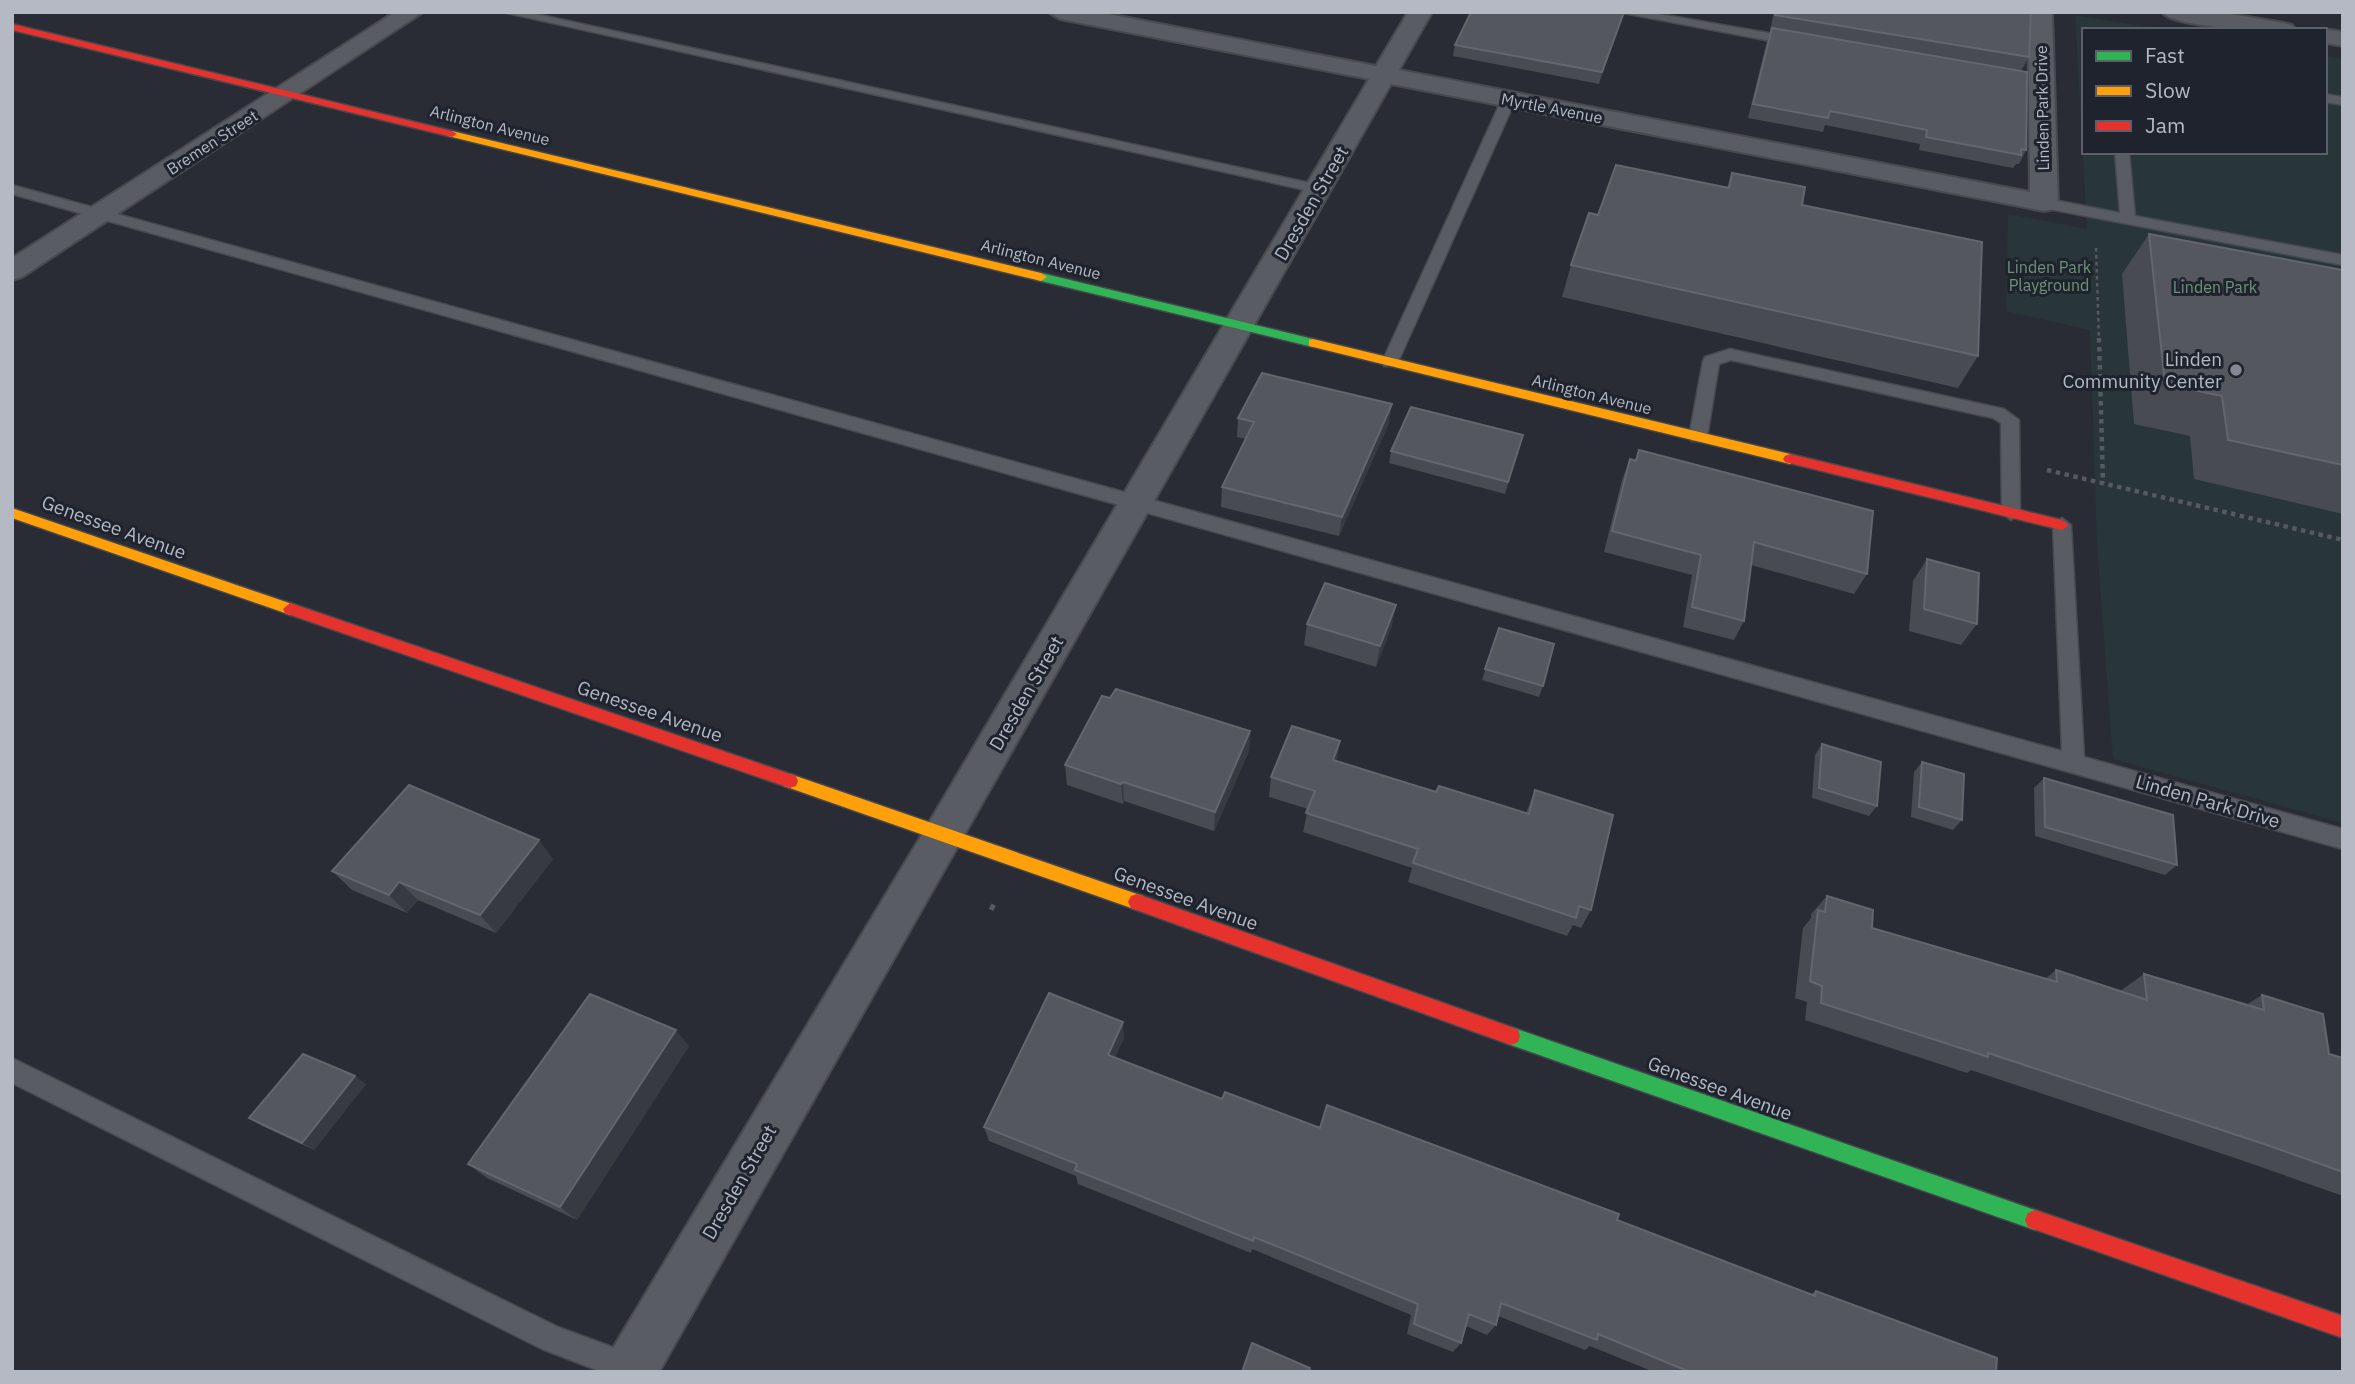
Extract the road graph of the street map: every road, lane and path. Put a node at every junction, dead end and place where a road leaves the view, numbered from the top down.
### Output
1 (411, 12) edge
2 (508, 12) edge
3 (1060, 12) edge
4 (1420, 12) edge
5 (1624, 12) edge
6 (2040, 12) edge
7 (2174, 12) edge
8 (12, 27) edge
9 (2272, 28) edge
10 (1813, 44) edge
11 (1385, 75) junction
12 (285, 94) junction
13 (1509, 99) junction
14 (2122, 154) edge
15 (1319, 188) junction
16 (12, 189) edge
17 (2044, 203) junction
18 (101, 213) junction
19 (2128, 219) junction
20 (2096, 247) dead end
21 (2343, 260) edge
22 (12, 271) edge
23 (1239, 326) junction
24 (1390, 362) junction
25 (1698, 438) junction
26 (2010, 461) junction
27 (2103, 483) junction
28 (1137, 502) junction
29 (12, 513) edge
30 (2011, 513) junction
31 (2062, 525) joint
32 (2343, 540) edge
33 (2073, 763) junction
34 (945, 834) junction
35 (2343, 839) edge
36 (12, 1070) edge
37 (2343, 1327) edge
38 (634, 1370) edge

1 - 12 street, Bremen Street
2 - 15 lane
3 - 11 street, Myrtle Avenue
4 - 11 street, Dresden Street
5 - 10 lane
6 - 17 street, Linden Park Drive
7 - 9 street
8 - 12 street, Arlington Avenue
11 - 13 street, Myrtle Avenue
11 - 15 street, Dresden Street
12 - 18 street, Bremen Street
12 - 23 street, Arlington Avenue
13 - 17 street, Myrtle Avenue
13 - 24 lane
14 - 19 lane
15 - 23 street, Dresden Street
16 - 18 lane, Linden Park Drive
17 - 19 lane
18 - 22 street, Bremen Street
18 - 28 lane, Linden Park Drive
19 - 21 lane
20 - 27 path
23 - 24 street, Arlington Avenue
23 - 28 street, Dresden Street
24 - 25 street, Arlington Avenue
25 - 26 lane
25 - 30 street, Arlington Avenue
26 - 27 path
26 - 30 lane
27 - 32 path
28 - 33 lane, Linden Park Drive
28 - 34 street, Dresden Street
29 - 34 street, Genessee Avenue
30 - 31 street, Arlington Avenue
31 - 33 lane
33 - 35 lane, Linden Park Drive
34 - 37 street, Genessee Avenue
34 - 38 street, Dresden Street
36 - 38 lane

